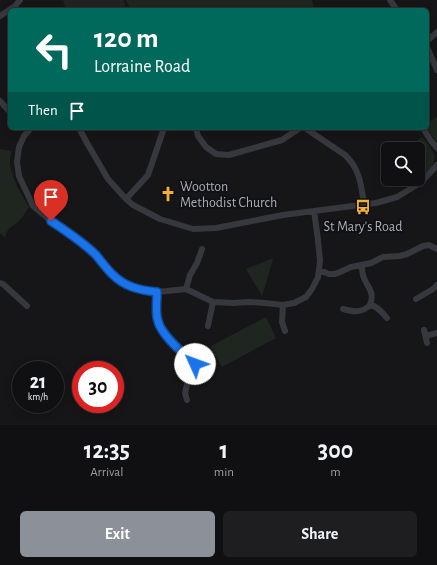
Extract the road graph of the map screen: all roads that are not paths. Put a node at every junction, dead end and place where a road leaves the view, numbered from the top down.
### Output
1 (20, 0) edge
2 (16, 8) edge
3 (437, 32) edge
4 (429, 39) edge
5 (429, 52) edge
6 (437, 70) edge
7 (0, 101) edge
8 (8, 110) edge
9 (28, 130) edge
10 (81, 130) edge
11 (163, 130) edge
12 (196, 130) edge
13 (297, 130) edge
14 (308, 130) edge
15 (424, 130) edge
16 (437, 148) edge
17 (437, 165) edge
18 (126, 199) junction
19 (364, 204) junction
20 (314, 211) junction
21 (436, 247) edge
22 (203, 249) dead end
23 (362, 265) junction
24 (319, 270) junction
25 (0, 283) edge
26 (437, 285) edge
27 (186, 289) junction
28 (157, 292) junction
29 (416, 299) dead end
30 (213, 302) junction
31 (283, 305) junction
32 (370, 305) junction
33 (28, 306) dead end
34 (343, 309) dead end
35 (387, 318) dead end
36 (208, 326) dead end
37 (285, 331) dead end
38 (437, 333) edge
39 (427, 343) dead end
40 (187, 400) dead end

1 - 2 street
3 - 4 street
5 - 6 street
7 - 8 street
9 - 28 street
10 - 18 street
11 - 18 street
12 - 13 street
14 - 19 street
15 - 16 street
17 - 19 street
18 - 20 street
19 - 20 street
20 - 24 street
21 - 23 street
22 - 27 street
23 - 24 street
23 - 32 street
24 - 31 street
25 - 33 street
26 - 29 street
27 - 28 street
27 - 30 street
28 - 40 street
30 - 31 street
30 - 36 street
31 - 37 street
32 - 34 street
32 - 35 street
38 - 39 street

